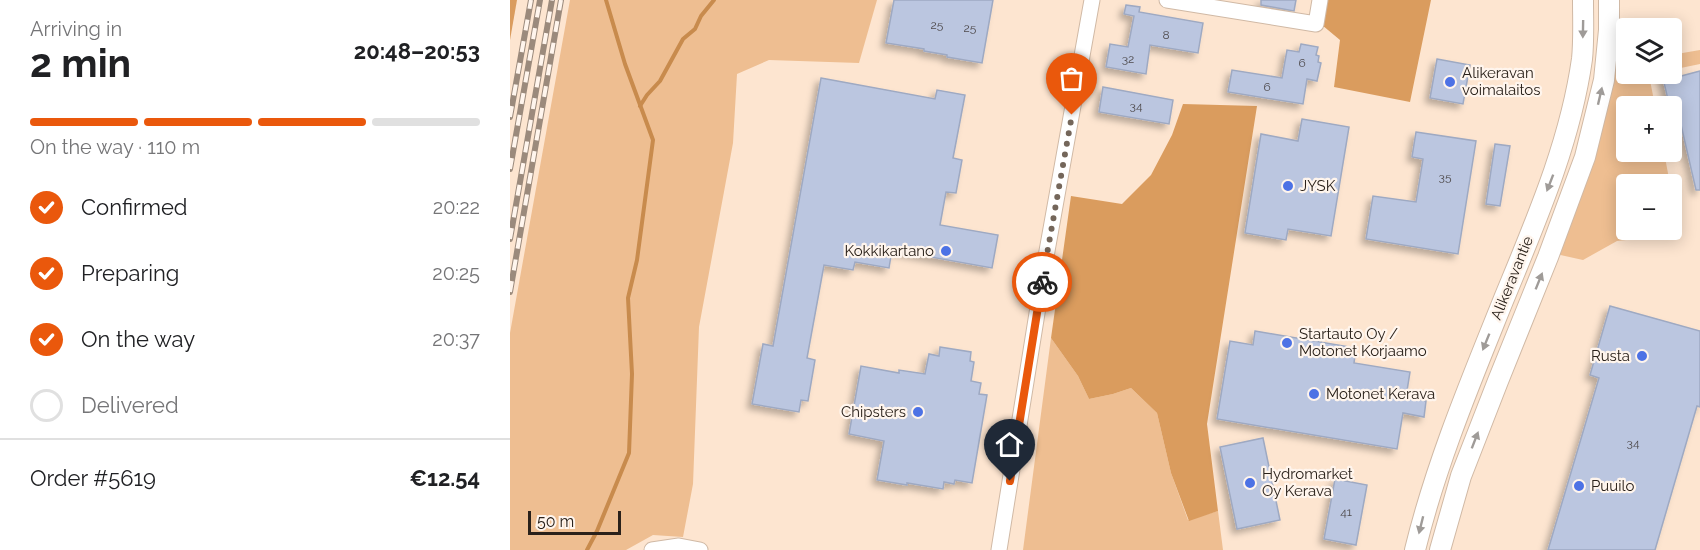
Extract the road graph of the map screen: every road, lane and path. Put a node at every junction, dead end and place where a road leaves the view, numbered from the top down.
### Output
1 (1092, 0) edge
2 (1167, 0) edge
3 (1320, 0) edge
4 (1583, 0) edge
5 (1609, 0) edge
6 (652, 550) edge
7 (700, 550) edge
8 (999, 550) edge
9 (1415, 550) edge
10 (1440, 550) edge

1 - 8 street
2 - 3 street
4 -> 9 street, Alikeravantie
10 -> 5 street, Alikeravantie
6 - 7 street

